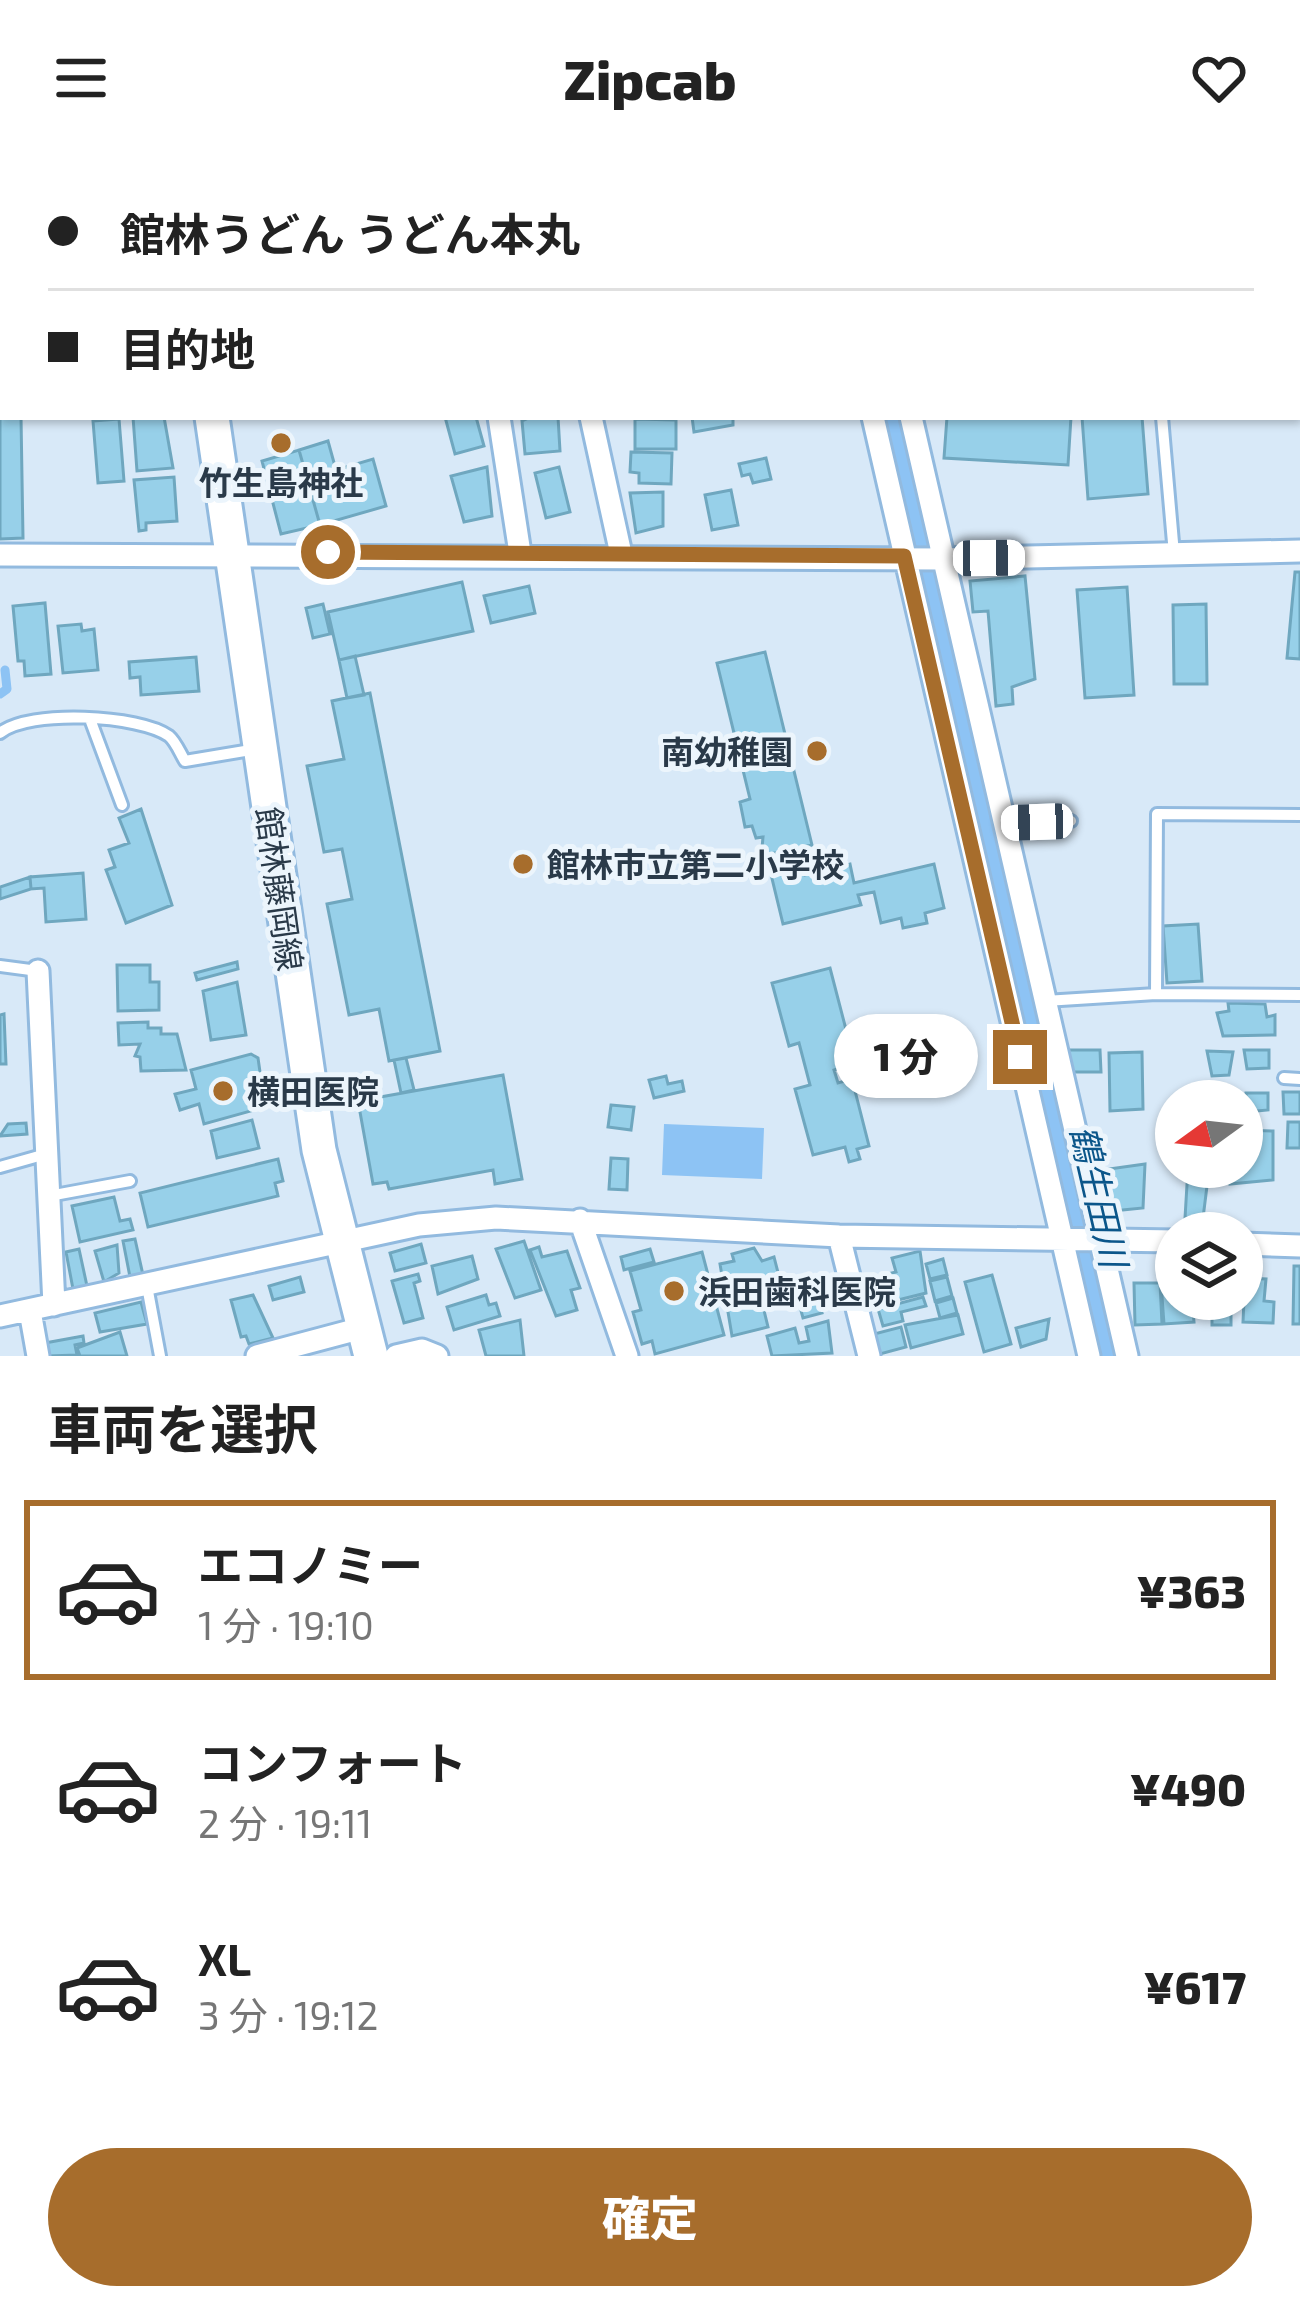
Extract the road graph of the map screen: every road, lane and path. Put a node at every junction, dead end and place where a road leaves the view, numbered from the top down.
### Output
1 (212, 420) edge
2 (499, 420) edge
3 (592, 420) edge
4 (874, 420) edge
5 (912, 420) edge
6 (1162, 420) edge
7 (1300, 551) edge
8 (233, 552) junction
9 (520, 554) junction
10 (621, 554) junction
11 (1174, 554) junction
12 (0, 555) edge
13 (908, 557) junction
14 (940, 558) junction
15 (90, 719) junction
16 (0, 733) edge
17 (260, 748) junction
18 (122, 805) dead end
19 (1300, 815) edge
20 (1071, 821) dead end
21 (1004, 824) junction
22 (0, 966) edge
23 (38, 971) joint
24 (1156, 994) junction
25 (1300, 995) edge
26 (1045, 1001) junction
27 (1284, 1078) dead end
28 (1300, 1079) edge
29 (46, 1154) junction
30 (0, 1167) edge
31 (130, 1180) dead end
32 (49, 1196) junction
33 (580, 1220) junction
34 (839, 1236) junction
35 (1065, 1237) junction
36 (1098, 1238) junction
37 (1155, 1240) edge
38 (340, 1244) junction
39 (1263, 1245) edge
40 (1300, 1246) edge
41 (147, 1286) junction
42 (54, 1305) junction
43 (30, 1311) junction
44 (0, 1316) edge
45 (367, 1342) edge
46 (290, 1352) edge
47 (865, 1355) edge
48 (38, 1356) edge
49 (160, 1356) edge
50 (257, 1356) edge
51 (396, 1356) edge
52 (437, 1356) edge
53 (627, 1356) edge
54 (1089, 1356) edge
55 (1127, 1356) edge

1 - 8 main road, 館林藤岡線
2 - 9 street
3 - 10 street
4 - 13 street
5 - 14 street
6 - 11 lane
7 - 11 street
8 - 9 street
8 - 12 street
8 - 17 main road, 館林藤岡線
9 - 10 street
10 - 13 street
11 - 14 street
13 - 14 street
13 - 35 street
14 - 21 street
15 - 16 lane
15 - 17 lane
15 - 18 lane
17 - 38 main road, 館林藤岡線
19 - 24 lane
20 - 21 lane
21 - 26 street
22 - 23 lane
23 - 29 street
24 - 25 lane
24 - 26 lane
26 - 36 street
27 - 28 lane
29 - 30 lane
29 - 32 street
31 - 32 lane
32 - 42 street
33 - 34 street
33 - 38 street
33 - 53 street
34 - 35 street
34 - 47 street
35 - 36 street
35 - 54 street
36 - 37 street
36 - 55 street
38 - 41 street
38 - 45 main road, 館林藤岡線
39 - 40 street
41 - 42 street
41 - 49 lane
42 - 43 street
43 - 44 street
43 - 48 street
45 - 46 street
46 - 50 street
51 - 52 street

